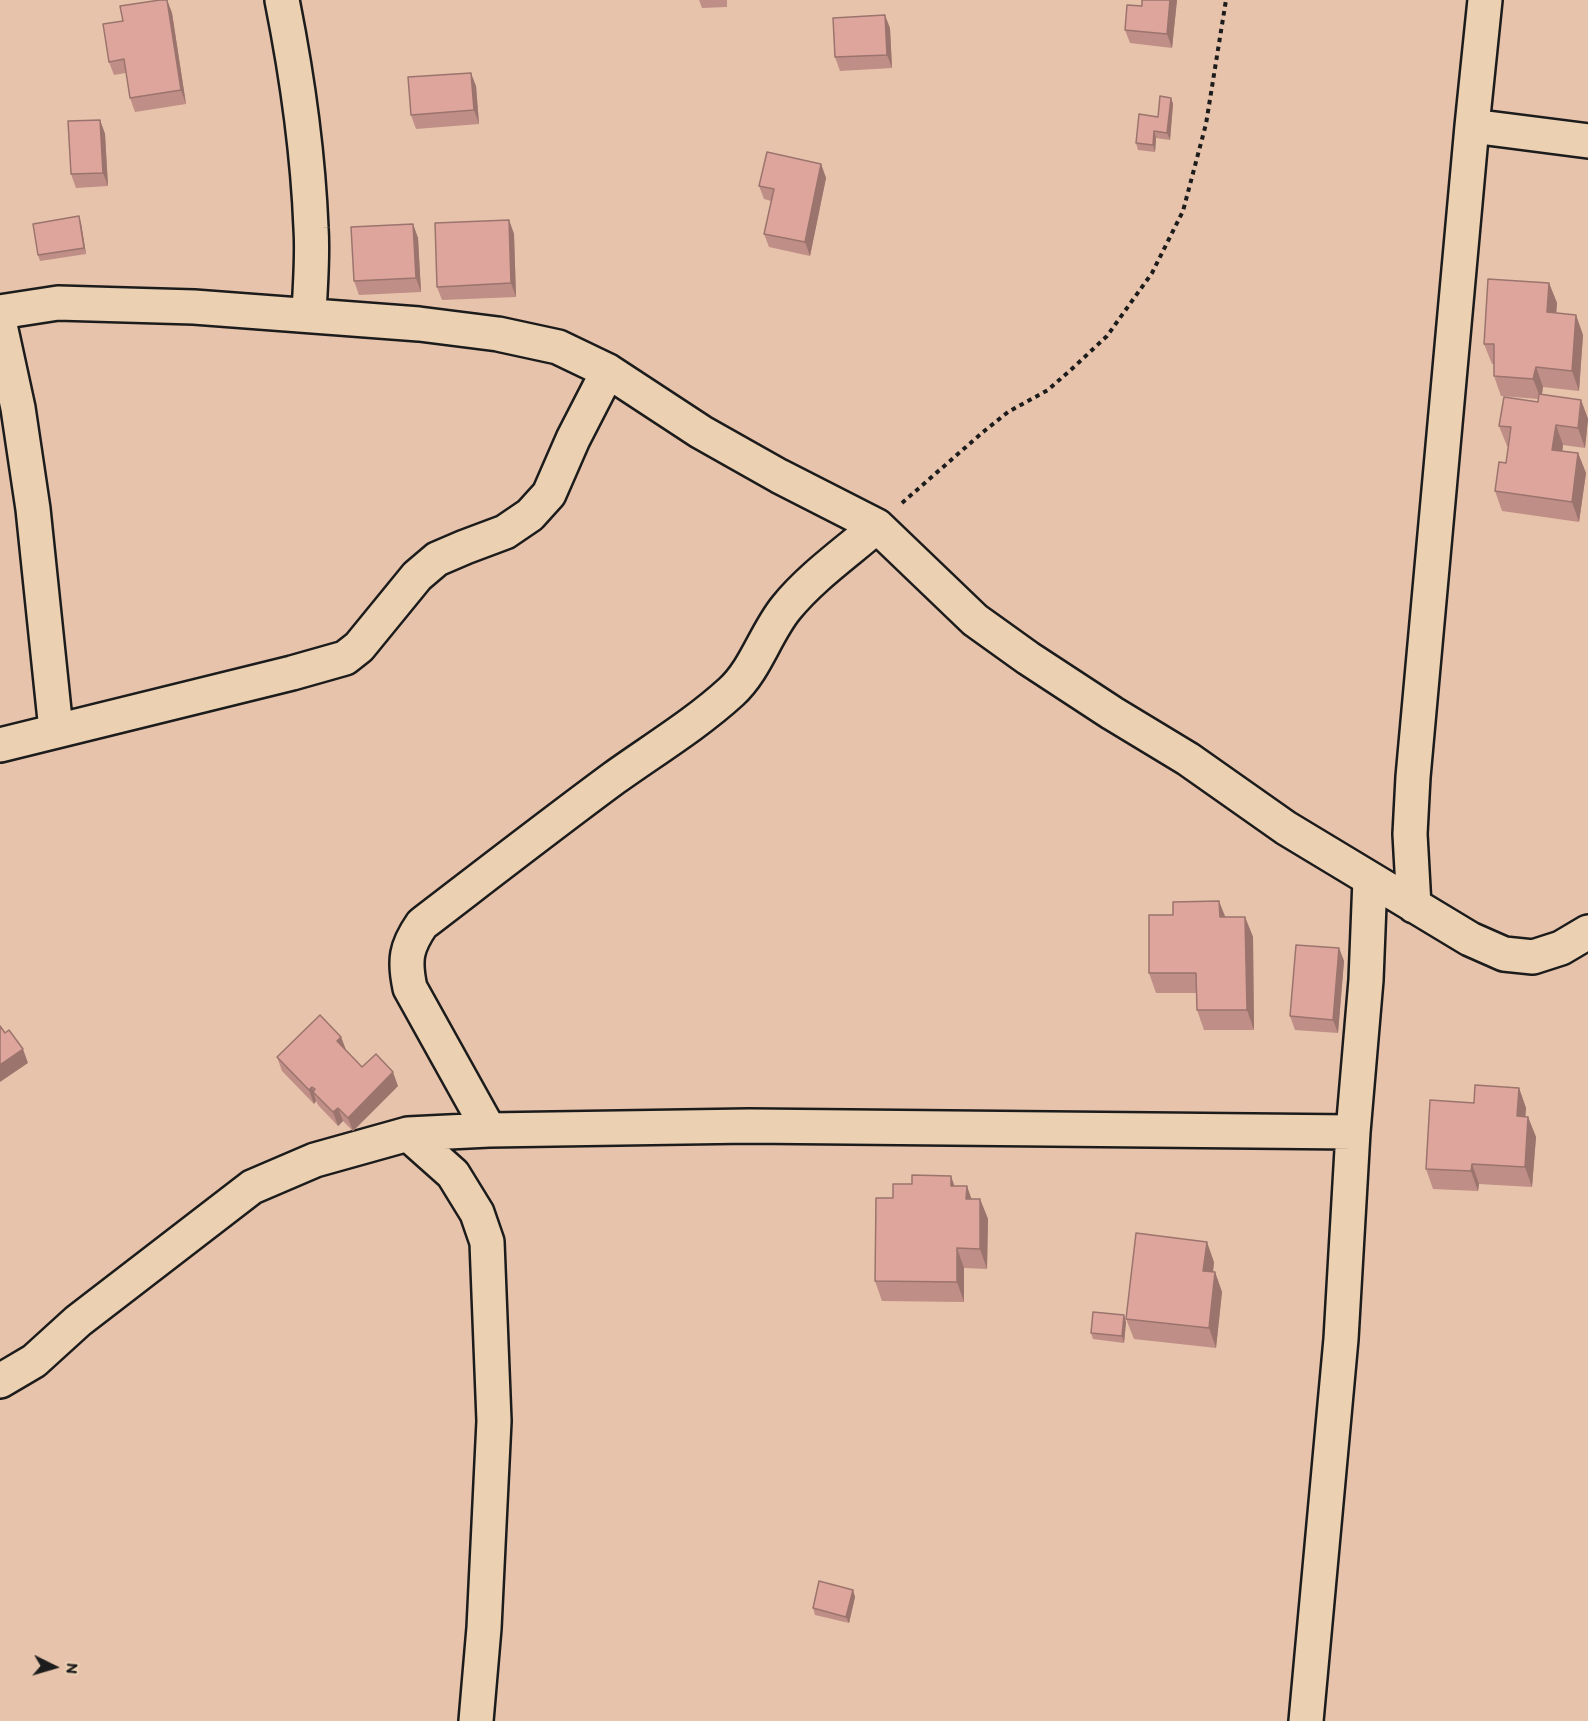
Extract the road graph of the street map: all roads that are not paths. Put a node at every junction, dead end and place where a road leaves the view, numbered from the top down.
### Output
1 (282, 0) edge
2 (1485, 0) edge
3 (1472, 126) junction
4 (1588, 141) edge
5 (0, 312) edge
6 (309, 315) junction
7 (0, 325) edge
8 (608, 371) junction
9 (877, 526) junction
10 (56, 730) junction
11 (0, 745) edge
12 (1370, 879) junction
13 (1414, 906) junction
14 (1586, 936) edge
15 (489, 1130) junction
16 (1353, 1132) junction
17 (408, 1134) junction
18 (0, 1381) edge
19 (476, 1721) edge
20 (1306, 1721) edge

1 - 6 street
2 - 3 street
3 - 4 street
3 - 13 street
5 - 6 street
6 - 8 street
7 - 10 street
8 - 9 street
8 - 10 street
9 - 12 street
9 - 15 street
10 - 11 street
12 - 13 street
12 - 16 street
13 - 14 street
15 - 16 street
15 - 17 street
16 - 20 street
17 - 18 street
17 - 19 street

